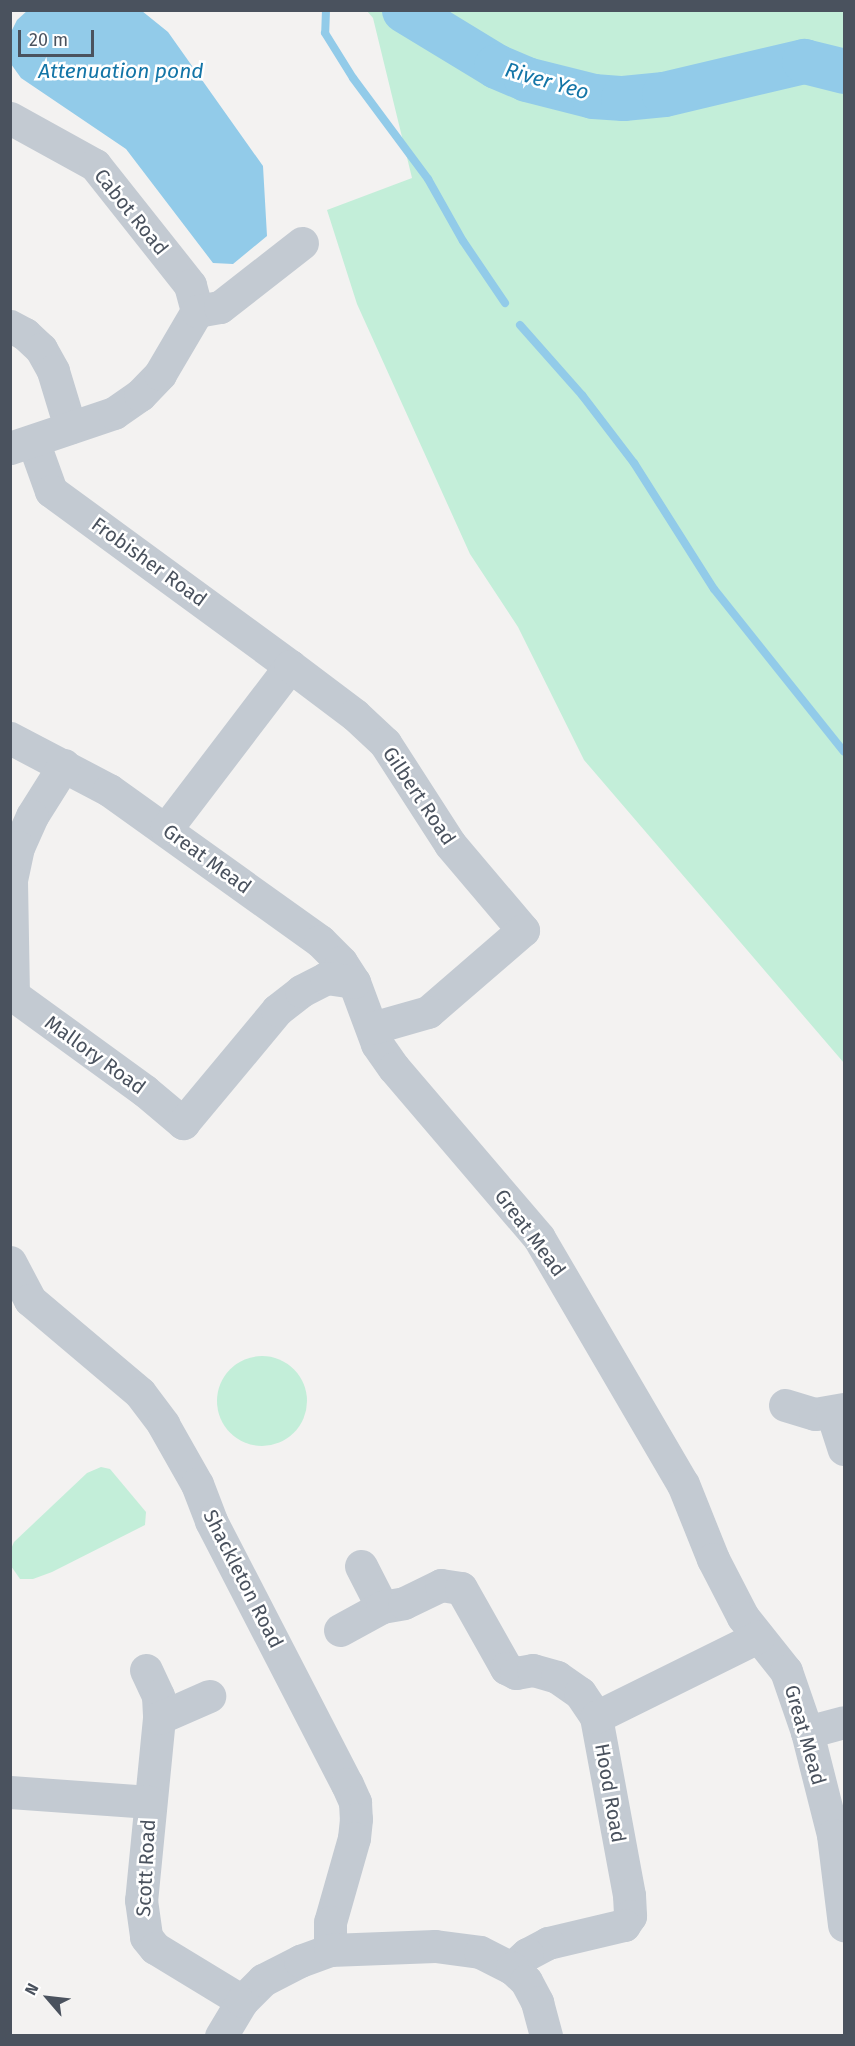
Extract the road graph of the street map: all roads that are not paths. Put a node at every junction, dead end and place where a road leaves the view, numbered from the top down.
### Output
1 (10, 118) edge
2 (302, 243) dead end
3 (197, 311) junction
4 (10, 326) edge
5 (70, 427) junction
6 (22, 444) edge
7 (290, 666) junction
8 (10, 738) edge
9 (64, 765) junction
10 (166, 829) junction
11 (354, 982) junction
12 (372, 1028) junction
13 (10, 1262) edge
14 (785, 1405) dead end
15 (838, 1411) edge
16 (844, 1449) edge
17 (361, 1566) dead end
18 (382, 1606) junction
19 (340, 1630) dead end
20 (758, 1637) junction
21 (146, 1670) dead end
22 (209, 1696) dead end
23 (596, 1717) junction
24 (159, 1718) junction
25 (844, 1722) edge
26 (807, 1732) junction
27 (10, 1792) edge
28 (150, 1802) junction
29 (844, 1925) edge
30 (330, 1950) junction
31 (512, 1968) junction
32 (242, 2001) junction
33 (221, 2036) edge
34 (546, 2036) edge

1 - 3 street, Cabot Road
2 - 3 street
3 - 5 street
4 - 5 street
5 - 6 street
6 - 7 street, Frobisher Road
7 - 10 street
7 - 12 street, Gilbert Road
8 - 9 street, Great Mead
9 - 10 street, Great Mead
9 - 11 street, Mallory Road
10 - 11 street, Great Mead
11 - 12 street, Great Mead
12 - 20 street, Great Mead
13 - 30 street, Shackleton Road
14 - 15 street
15 - 16 street
17 - 18 street
18 - 19 street
18 - 23 street
20 - 23 street, Hood Road
20 - 26 street, Great Mead
21 - 24 street, Scott Road
22 - 24 street
23 - 31 street, Hood Road
24 - 28 street, Scott Road
25 - 26 street
26 - 29 street, Great Mead
27 - 28 street
28 - 32 street, Scott Road
30 - 31 street
30 - 32 street
31 - 34 street
32 - 33 street

